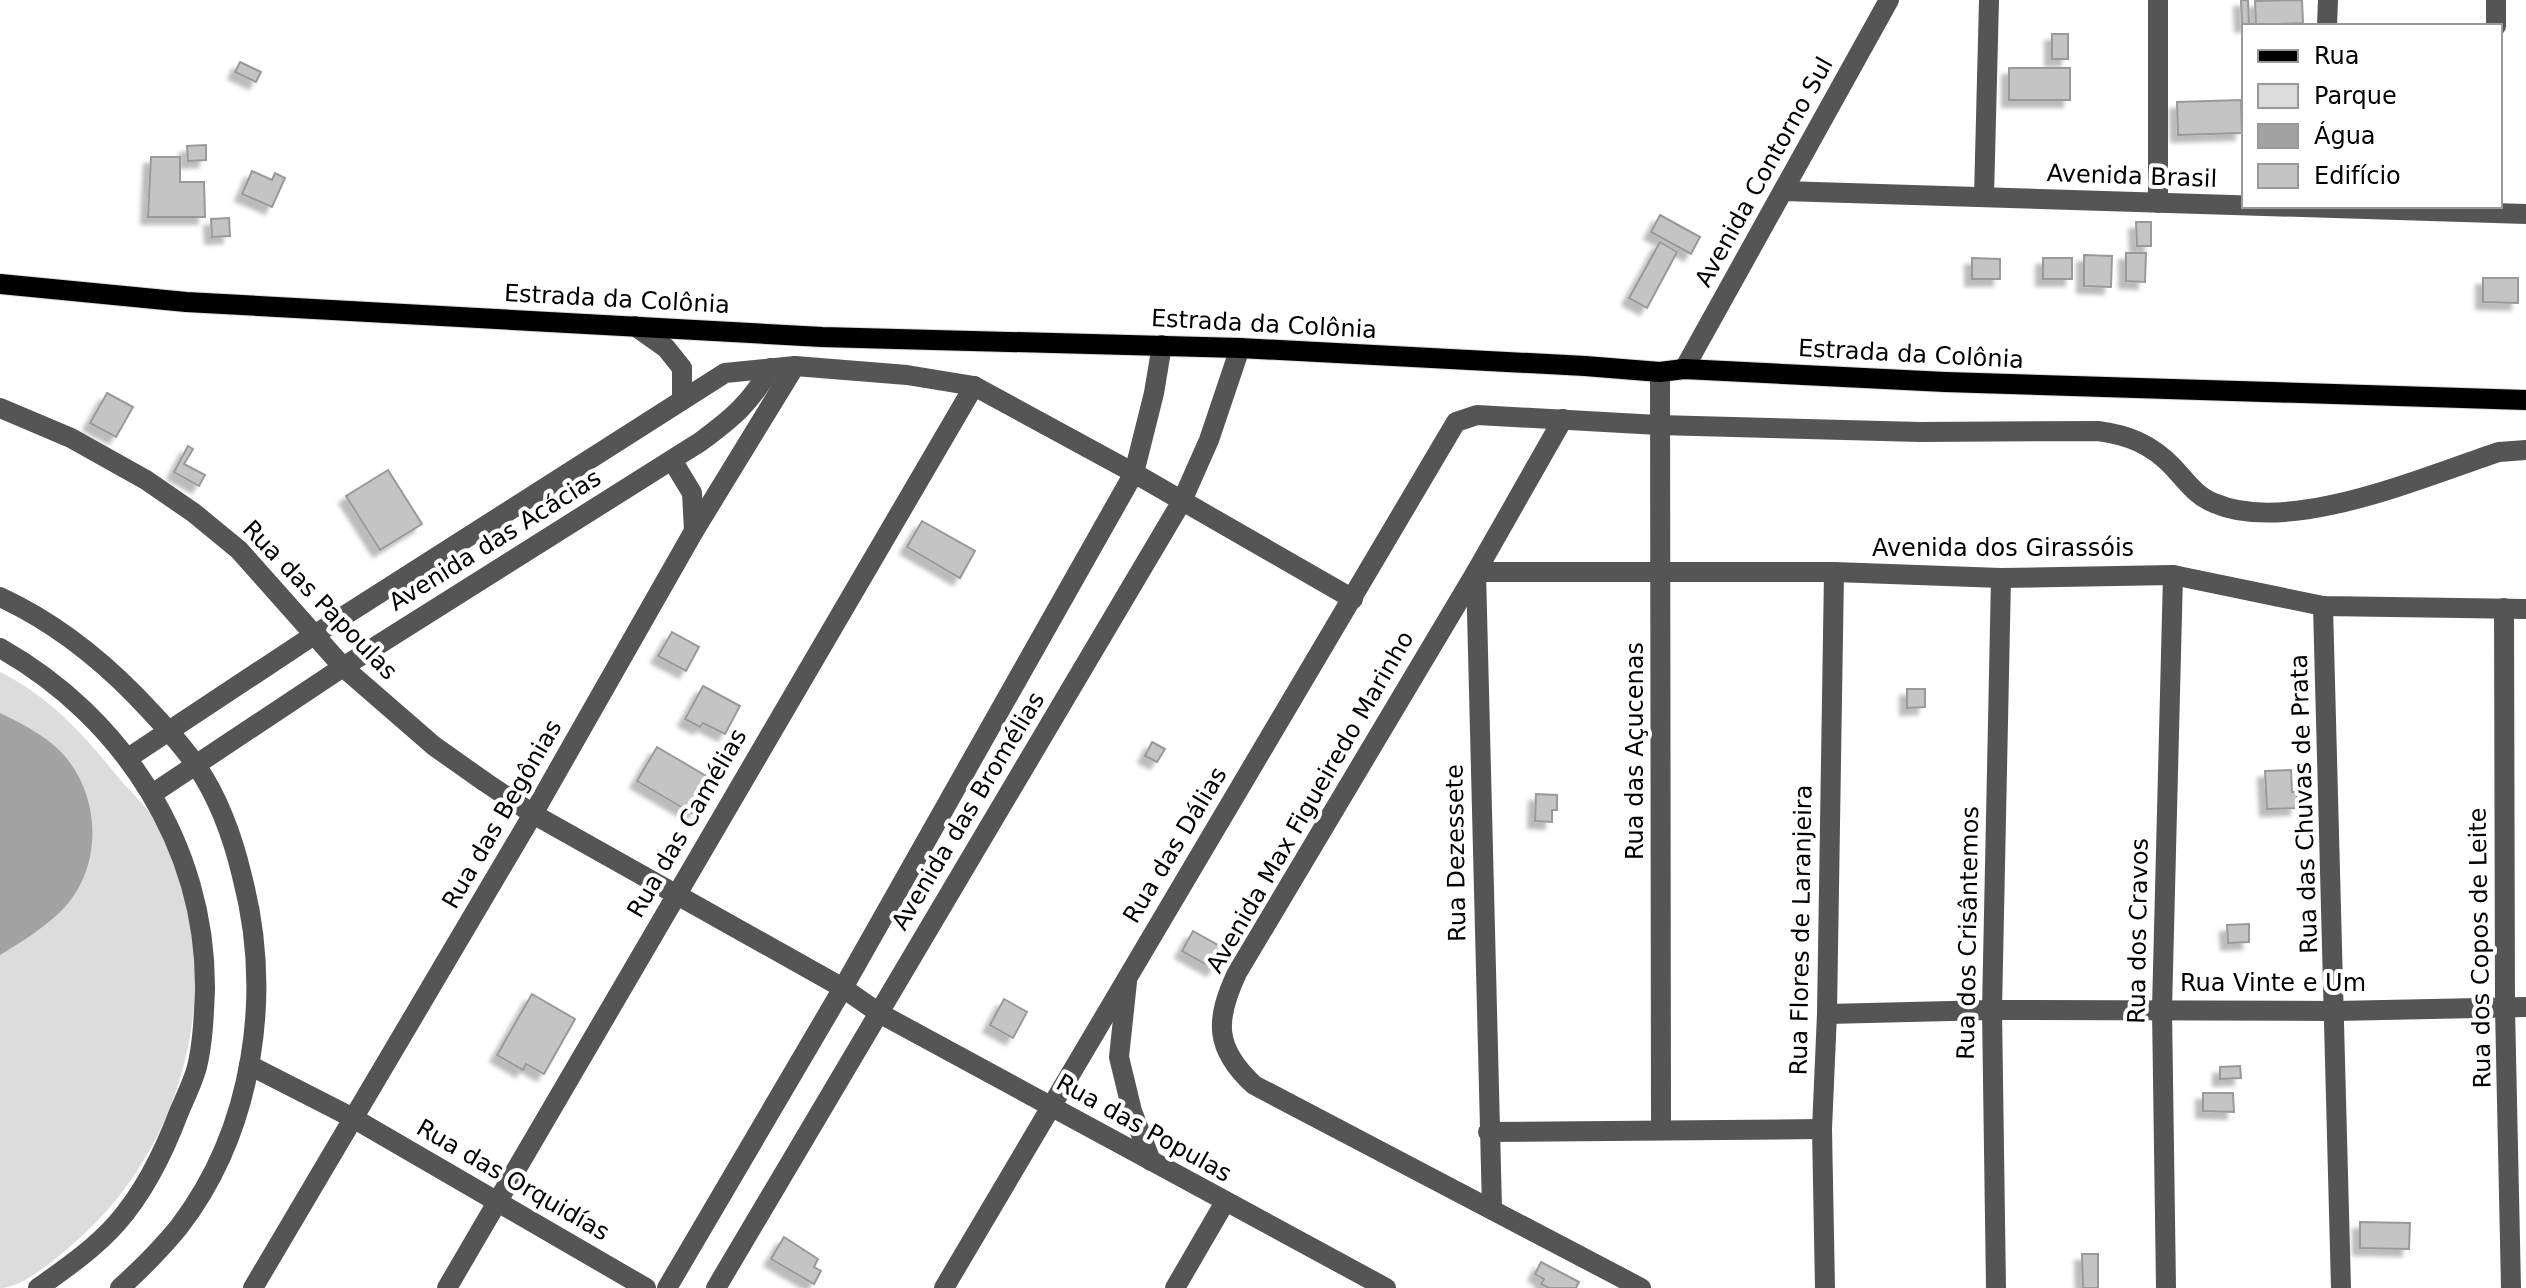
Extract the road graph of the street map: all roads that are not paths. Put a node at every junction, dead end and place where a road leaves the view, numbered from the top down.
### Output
1 (1889, 0) edge
2 (1989, 0) edge
3 (2158, 0) edge
4 (2328, 0) edge
5 (2496, 0) edge
6 (2327, 24) edge
7 (2496, 24) edge
8 (1783, 191) junction
9 (1984, 197) junction
10 (2158, 203) junction
11 (2242, 205) edge
12 (2327, 208) edge
13 (2497, 209) edge
14 (2526, 214) edge
15 (0, 284) edge
16 (635, 326) junction
17 (1162, 345) junction
18 (1240, 348) junction
19 (795, 366) junction
20 (771, 368) junction
21 (1684, 369) junction
22 (1660, 372) junction
23 (974, 386) junction
24 (682, 400) junction
25 (2526, 400) edge
26 (0, 408) edge
27 (1563, 419) junction
28 (1658, 425) junction
29 (2526, 450) edge
30 (672, 460) junction
31 (1134, 473) junction
32 (1182, 501) junction
33 (694, 531) junction
34 (1660, 571) junction
35 (1476, 572) junction
36 (1834, 572) junction
37 (2173, 575) junction
38 (2001, 578) junction
39 (0, 597) edge
40 (1353, 599) junction
41 (2323, 606) junction
42 (2504, 608) junction
43 (2526, 609) edge
44 (314, 635) junction
45 (0, 648) edge
46 (343, 667) junction
47 (168, 730) junction
48 (128, 758) junction
49 (196, 766) junction
50 (152, 794) junction
51 (533, 814) junction
52 (675, 894) junction
53 (1128, 974) junction
54 (843, 988) junction
55 (2516, 1008) edge
56 (2162, 1009) junction
57 (1992, 1010) junction
58 (2336, 1011) junction
59 (879, 1013) junction
60 (1827, 1014) junction
61 (249, 1065) junction
62 (1049, 1106) junction
63 (353, 1118) junction
64 (1661, 1129) junction
65 (1822, 1129) junction
66 (1488, 1132) junction
67 (1151, 1161) junction
68 (498, 1202) junction
69 (1225, 1202) junction
70 (1492, 1208) junction
71 (1619, 1285) edge
72 (38, 1288) edge
73 (120, 1288) edge
74 (253, 1288) edge
75 (447, 1288) edge
76 (646, 1288) edge
77 (667, 1288) edge
78 (716, 1288) edge
79 (944, 1288) edge
80 (1175, 1288) edge
81 (1386, 1288) edge
82 (1641, 1288) edge
83 (1825, 1288) edge
84 (1996, 1288) edge
85 (2166, 1288) edge
86 (2341, 1288) edge
87 (2511, 1288) edge

1 - 8 street, Avenida Contorno Sul
2 - 9 street
3 - 10 street
4 - 6 street
5 - 7 street
8 - 9 street, Avenida Brasil
8 - 21 street, Avenida Contorno Sul
9 - 10 street, Avenida Brasil
10 - 11 street, Avenida Brasil
12 - 13 street, Avenida Brasil
13 - 14 street, Avenida Brasil
15 - 16 main road, Estrada da Colônia
16 - 17 main road, Estrada da Colônia
16 - 24 street
17 - 18 main road, Estrada da Colônia
17 - 31 street, Avenida das Bromélias
18 - 22 main road, Estrada da Colônia
18 - 32 street, Avenida das Bromélias
19 - 20 street
19 - 23 street
19 - 33 street, Rua das Begônias
20 - 24 street, Avenida das Acácias
20 - 30 street, Avenida das Acácias
21 - 22 main road, Estrada da Colônia
21 - 25 main road, Estrada da Colônia
22 - 28 street, Rua das Açucenas
23 - 31 street
23 - 52 street, Rua das Camélias
24 - 44 street, Avenida das Acácias
26 - 44 street, Rua das Papoulas
27 - 28 street
27 - 35 street, Avenida Max Figueiredo Marinho
27 - 40 street, Rua das Dálias
28 - 29 street
28 - 34 street, Rua das Açucenas
30 - 33 street
30 - 46 street, Avenida das Acácias
31 - 32 street
31 - 54 street, Avenida das Bromélias
32 - 40 street
32 - 59 street, Avenida das Bromélias
33 - 51 street, Rua das Begônias
34 - 35 street, Avenida dos Girassóis
34 - 36 street, Avenida dos Girassóis
34 - 64 street, Rua das Açucenas
35 - 66 street, Rua Dezessete
35 - 70 street, Avenida Max Figueiredo Marinho
36 - 38 street, Avenida dos Girassóis
36 - 60 street, Rua Flores de Laranjeira
37 - 38 street, Avenida dos Girassóis
37 - 41 street, Avenida dos Girassóis
37 - 56 street, Rua dos Cravos
38 - 57 street, Rua dos Crisântemos
39 - 47 street
40 - 53 street, Rua das Dálias
41 - 42 street, Avenida dos Girassóis
41 - 58 street, Rua das Chuvas de Prata
42 - 43 street, Avenida dos Girassóis
42 - 55 street, Rua dos Copos de Leite
44 - 46 street, Rua das Papoulas
44 - 47 street, Avenida das Acácias
45 - 48 street
46 - 49 street, Avenida das Acácias
46 - 51 street, Rua das Papoulas
47 - 48 street, Avenida das Acácias
47 - 49 street
48 - 50 street
49 - 50 street, Avenida das Acácias
49 - 61 street
50 - 72 street
51 - 52 street, Rua das Papoulas
51 - 63 street, Rua das Begônias
52 - 54 street, Rua das Papoulas
52 - 68 street, Rua das Camélias
53 - 62 street, Rua das Dálias
53 - 67 street
54 - 59 street, Rua das Populas
54 - 77 street, Avenida das Bromélias
55 - 58 street, Rua Vinte e Um
55 - 87 street, Rua dos Copos de Leite
56 - 57 street, Rua Vinte e Um
56 - 58 street, Rua Vinte e Um
56 - 85 street, Rua dos Cravos
57 - 60 street, Rua Vinte e Um
57 - 84 street, Rua dos Crisântemos
58 - 86 street, Rua das Chuvas de Prata
59 - 62 street, Rua das Populas
59 - 78 street, Avenida das Bromélias
60 - 65 street, Rua Flores de Laranjeira
61 - 63 street, Rua das Orquidías
61 - 73 street
62 - 67 street, Rua das Populas
62 - 79 street, Rua das Dálias
63 - 68 street, Rua das Orquidías
63 - 74 street, Rua das Begônias
64 - 65 street
64 - 66 street
65 - 83 street, Rua Flores de Laranjeira
66 - 70 street, Rua Dezessete
67 - 69 street, Rua das Populas
68 - 75 street, Rua das Camélias
68 - 76 street, Rua das Orquidías
69 - 80 street
69 - 81 street, Rua das Populas
70 - 71 street, Avenida Max Figueiredo Marinho
71 - 82 street, Avenida Max Figueiredo Marinho

